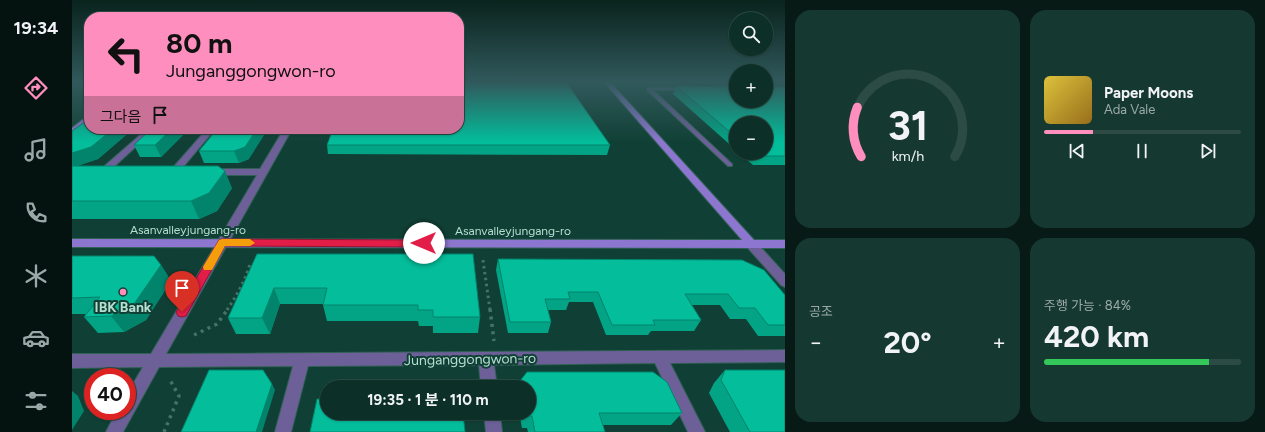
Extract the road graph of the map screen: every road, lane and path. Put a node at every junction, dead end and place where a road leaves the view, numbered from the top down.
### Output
1 (625, 102) edge
2 (663, 102) edge
3 (84, 123) edge
4 (72, 131) edge
5 (145, 134) edge
6 (207, 134) edge
7 (285, 134) edge
8 (730, 165) dead end
9 (114, 172) edge
10 (190, 172) edge
11 (206, 172) edge
12 (264, 172) junction
13 (222, 242) junction
14 (72, 244) edge
15 (752, 244) junction
16 (785, 244) edge
17 (482, 260) dead end
18 (250, 264) dead end
19 (785, 282) edge
20 (194, 335) dead end
21 (494, 341) dead end
22 (785, 356) edge
23 (660, 357) junction
24 (486, 358) junction
25 (155, 360) junction
26 (302, 360) junction
27 (72, 361) edge
28 (170, 380) dead end
29 (488, 380) edge
30 (136, 393) edge
31 (121, 420) edge
32 (493, 420) edge
33 (114, 432) edge
34 (164, 432) edge
35 (283, 432) edge
36 (494, 432) edge
37 (697, 432) edge

1 - 15 street
2 - 8 lane
3 - 4 street
5 - 9 street
6 - 10 street
7 - 12 street
11 - 12 street
12 - 13 street
13 - 14 street, Asanvalleyjungang-ro
13 - 15 street, Asanvalleyjungang-ro
13 - 25 street
15 - 16 street, Asanvalleyjungang-ro
15 - 19 street
17 - 21 path
18 - 20 path
22 - 23 street, Junganggongwon-ro
23 - 24 street, Junganggongwon-ro
23 - 37 street
24 - 26 street, Junganggongwon-ro
24 - 29 street
25 - 26 street, Junganggongwon-ro
25 - 27 street, Junganggongwon-ro
25 - 30 street
26 - 35 street
28 - 34 path
31 - 33 street
32 - 36 street

